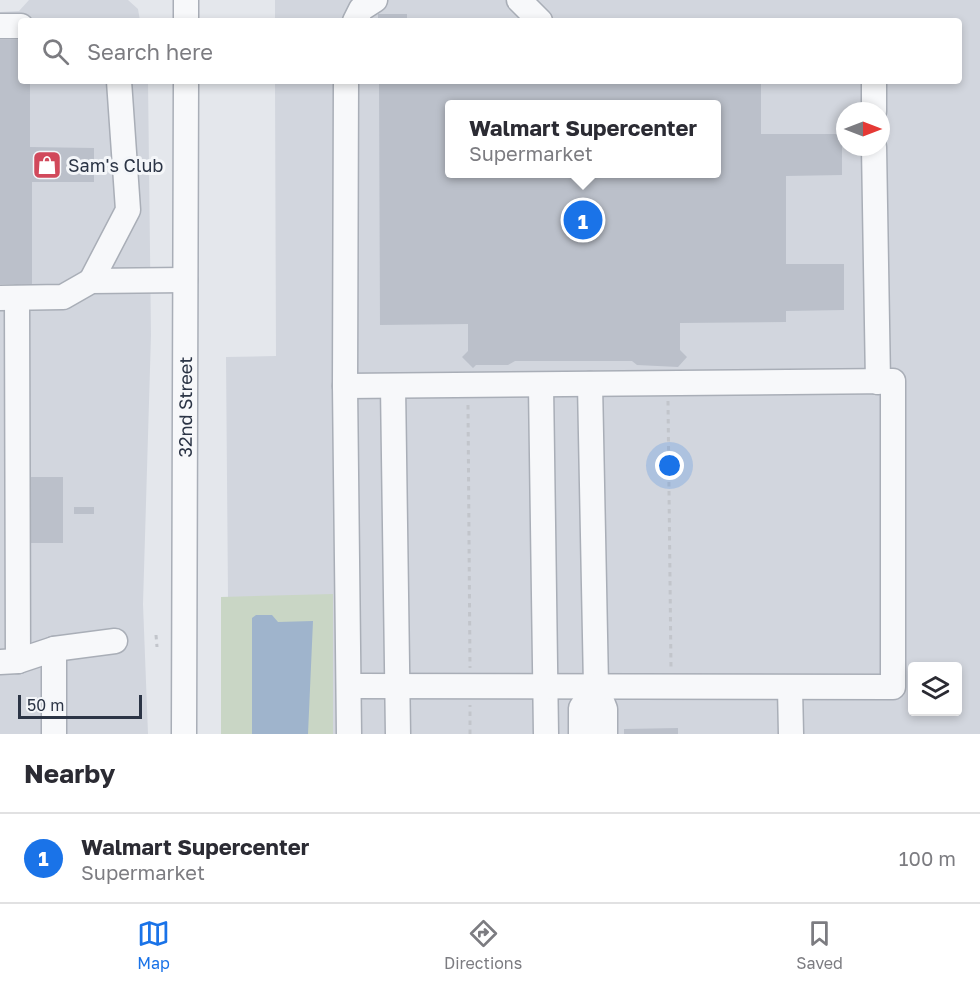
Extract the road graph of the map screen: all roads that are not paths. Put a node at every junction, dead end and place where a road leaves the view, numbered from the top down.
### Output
1 (186, 0) edge
2 (375, 0) edge
3 (519, 0) edge
4 (186, 18) edge
5 (356, 18) edge
6 (537, 18) edge
7 (0, 26) edge
8 (18, 26) edge
9 (119, 84) edge
10 (186, 84) edge
11 (346, 84) edge
12 (874, 84) edge
13 (874, 102) edge
14 (874, 156) edge
15 (185, 280) junction
16 (91, 281) junction
17 (9, 298) edge
18 (878, 382) junction
19 (590, 384) junction
20 (541, 385) junction
21 (345, 386) junction
22 (393, 386) junction
23 (115, 641) dead end
24 (54, 649) junction
25 (9, 661) edge
26 (349, 686) junction
27 (397, 686) junction
28 (545, 686) junction
29 (596, 686) junction
30 (790, 688) junction
31 (54, 731) edge
32 (184, 734) edge
33 (349, 734) edge
34 (398, 734) edge
35 (546, 734) edge
36 (581, 734) edge
37 (605, 734) edge
38 (791, 734) edge

1 - 4 street
2 - 5 street
3 - 6 street
7 - 8 street
9 - 16 street
10 - 15 street, 32nd Street
11 - 21 street
12 - 13 street
14 - 18 street
15 - 16 street
15 - 32 street, 32nd Street
16 - 17 street
17 - 25 street
18 - 19 street
18 - 30 street
19 - 20 street
19 - 29 street
20 - 22 street
20 - 28 street
21 - 22 street
21 - 26 street
22 - 27 street
23 - 24 street
24 - 25 street
24 - 31 street
26 - 27 street
26 - 33 street
27 - 28 street
27 - 34 street
28 - 29 street
28 - 35 street
29 - 30 street
29 - 36 street
29 - 37 street
30 - 38 street

